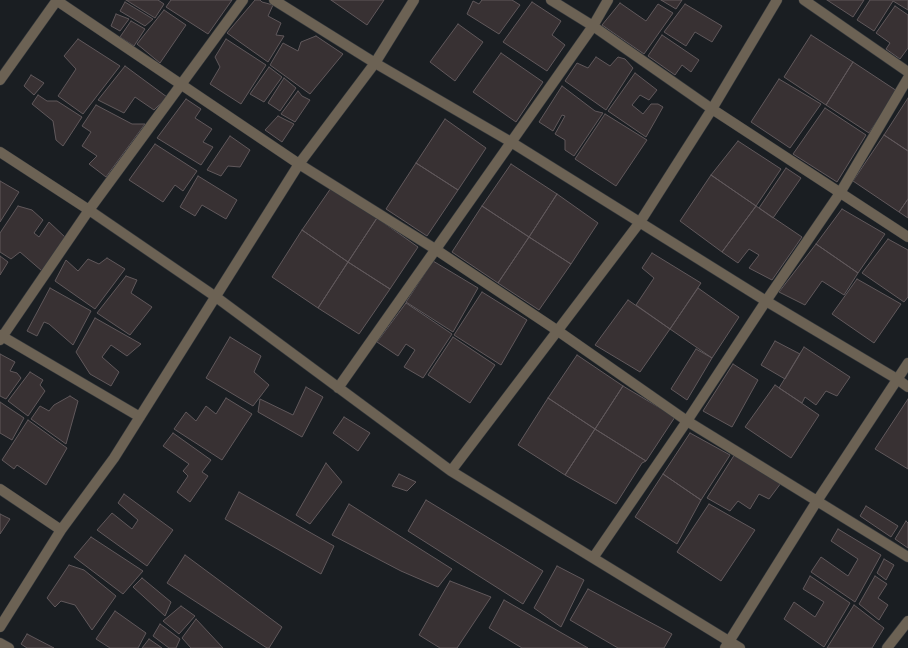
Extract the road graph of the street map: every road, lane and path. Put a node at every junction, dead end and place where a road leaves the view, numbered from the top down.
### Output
1 (57, 0) edge
2 (243, 0) edge
3 (274, 0) edge
4 (414, 0) edge
5 (551, 0) edge
6 (608, 0) edge
7 (777, 0) edge
8 (804, 0) edge
9 (594, 26) junction
10 (375, 63) junction
11 (908, 72) edge
12 (908, 78) edge
13 (0, 80) edge
14 (181, 83) junction
15 (712, 109) junction
16 (512, 142) junction
17 (0, 152) edge
18 (300, 164) junction
19 (840, 193) junction
20 (90, 210) junction
21 (640, 222) junction
22 (908, 237) edge
23 (434, 249) junction
24 (216, 297) junction
25 (766, 301) junction
26 (558, 331) junction
27 (1, 337) edge
28 (908, 363) edge
29 (897, 379) junction
30 (908, 387) edge
31 (338, 388) junction
32 (140, 417) junction
33 (687, 421) junction
34 (451, 471) junction
35 (0, 489) edge
36 (817, 501) junction
37 (62, 530) junction
38 (908, 557) edge
39 (593, 558) junction
40 (908, 621) edge
41 (0, 627) edge
42 (0, 643) edge
43 (727, 645) edge
44 (9, 648) edge
45 (740, 648) edge
46 (887, 648) edge

1 - 13 street
1 - 14 street
2 - 14 street
3 - 10 street
4 - 10 street
5 - 9 street
6 - 9 street
7 - 15 street
8 - 11 street
9 - 15 street
9 - 16 street
10 - 16 street
10 - 18 street
12 - 19 street
14 - 18 street
14 - 20 street
15 - 19 street
15 - 21 street
16 - 21 street
16 - 23 street
17 - 20 street
18 - 23 street
18 - 24 street
19 - 22 street
19 - 25 street
20 - 24 street
20 - 27 street
21 - 25 street
21 - 26 street
23 - 26 street
23 - 31 street
24 - 31 street
24 - 32 street
25 - 29 street
25 - 33 street
26 - 33 street
26 - 34 street
27 - 32 street
28 - 29 street
29 - 30 street
29 - 36 street
31 - 34 street
32 - 37 street
33 - 36 street
33 - 39 street
34 - 39 street
35 - 37 street
36 - 38 street
36 - 43 street
37 - 41 street
39 - 43 street
40 - 46 street
42 - 44 street
43 - 45 street

